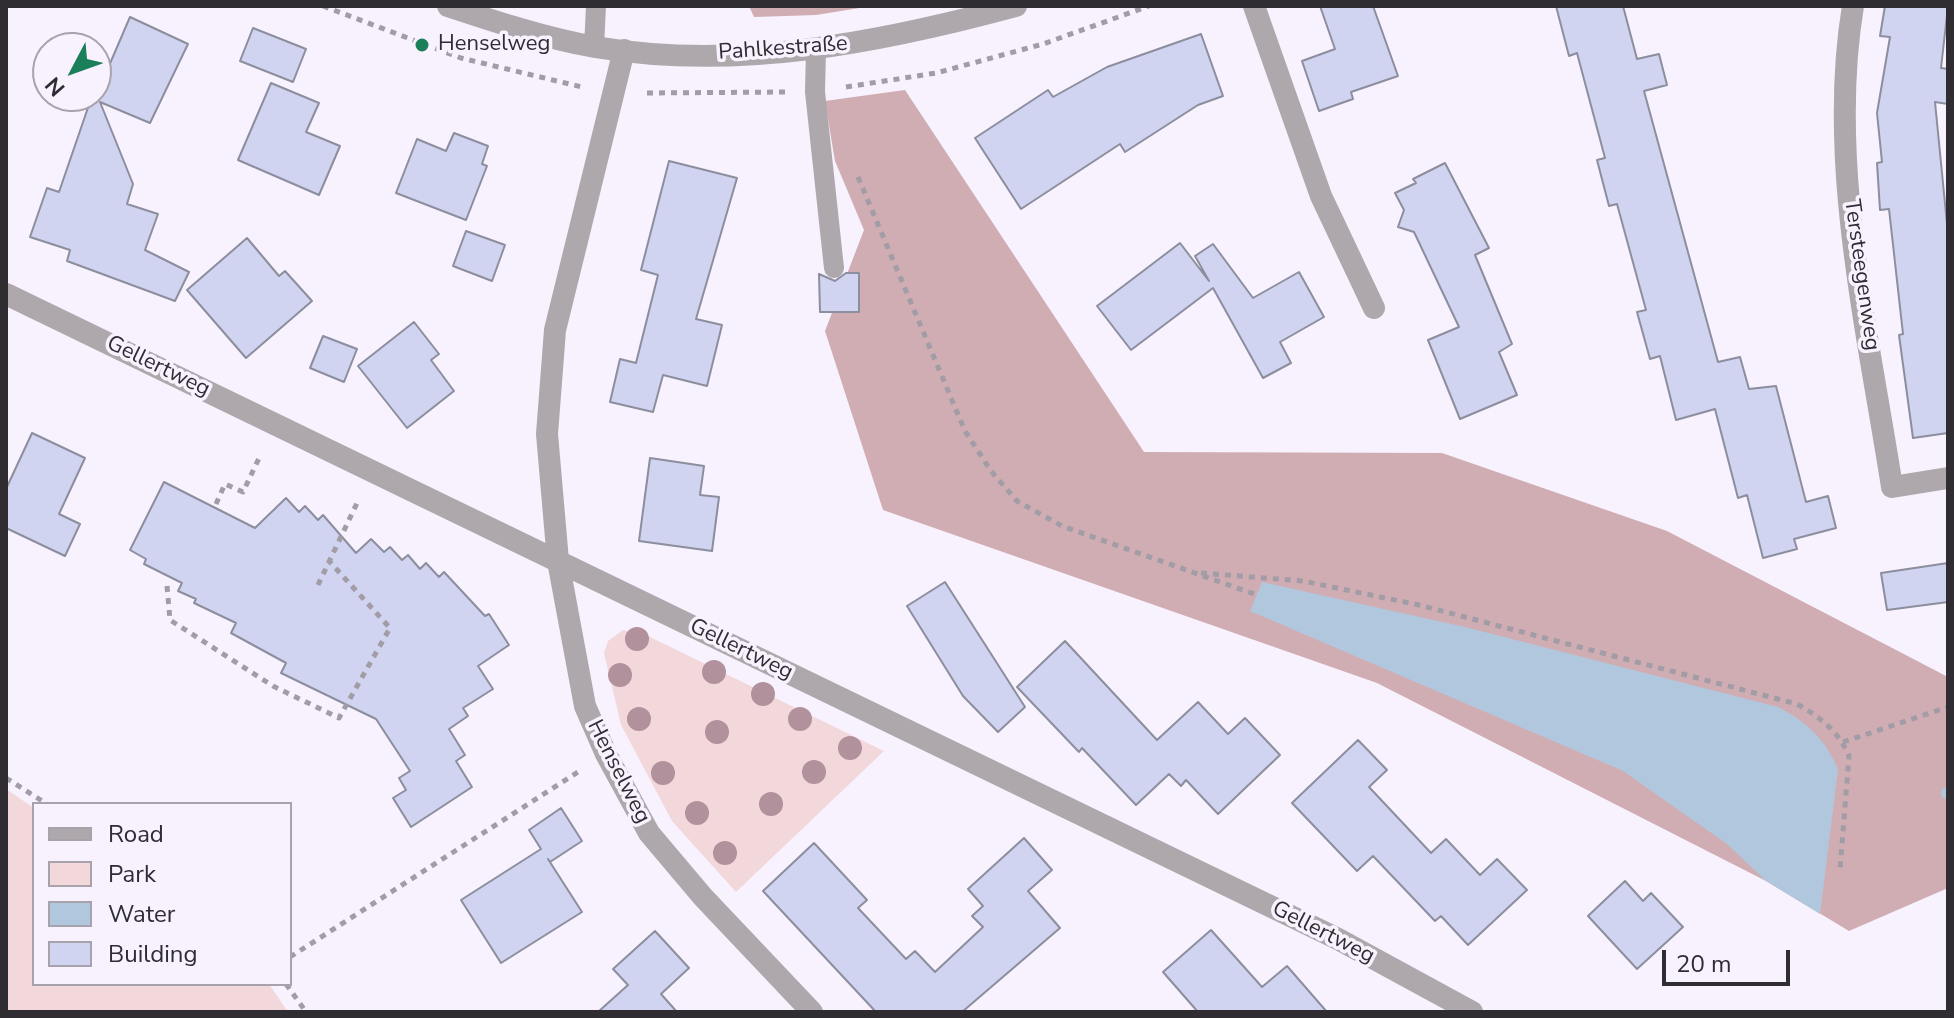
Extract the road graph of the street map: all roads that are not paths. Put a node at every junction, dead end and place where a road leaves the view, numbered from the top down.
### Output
1 (448, 6) edge
2 (596, 6) edge
3 (1016, 6) edge
4 (1254, 6) edge
5 (1853, 6) edge
6 (594, 47) junction
7 (624, 50) junction
8 (816, 50) junction
9 (834, 268) dead end
10 (6, 294) edge
11 (1374, 308) dead end
12 (1948, 478) edge
13 (558, 561) junction
14 (812, 1012) edge
15 (1472, 1012) edge

1 - 6 street, Pahlkestraße
2 - 6 lane
3 - 8 street, Pahlkestraße
4 - 11 street
5 - 12 street, Tersteegenweg
6 - 7 street, Pahlkestraße
7 - 8 street, Pahlkestraße
7 - 13 street, Henselweg
8 - 9 lane
10 - 13 street, Gellertweg
13 - 14 street, Henselweg
13 - 15 street, Gellertweg

